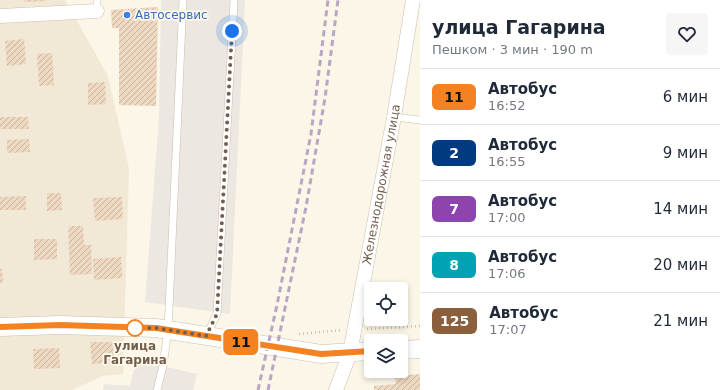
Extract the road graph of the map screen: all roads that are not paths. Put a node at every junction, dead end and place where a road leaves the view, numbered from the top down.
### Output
1 (183, 0) edge
2 (234, 0) edge
3 (414, 0) edge
4 (97, 5) edge
5 (0, 16) edge
6 (394, 117) junction
7 (420, 120) edge
8 (0, 327) edge
9 (168, 330) junction
10 (206, 336) junction
11 (420, 348) edge
12 (408, 349) edge
13 (364, 352) edge
14 (350, 353) junction
15 (157, 390) edge
16 (336, 390) edge

1 - 9 lane
2 - 10 lane
3 - 6 street, Железнодорожная улица
4 - 5 street
6 - 7 lane
6 - 14 street, Железнодорожная улица
8 - 9 street
9 - 10 street
9 - 15 lane
10 - 14 street
11 - 12 street
13 - 14 street
14 - 16 street, Железнодорожная улица

